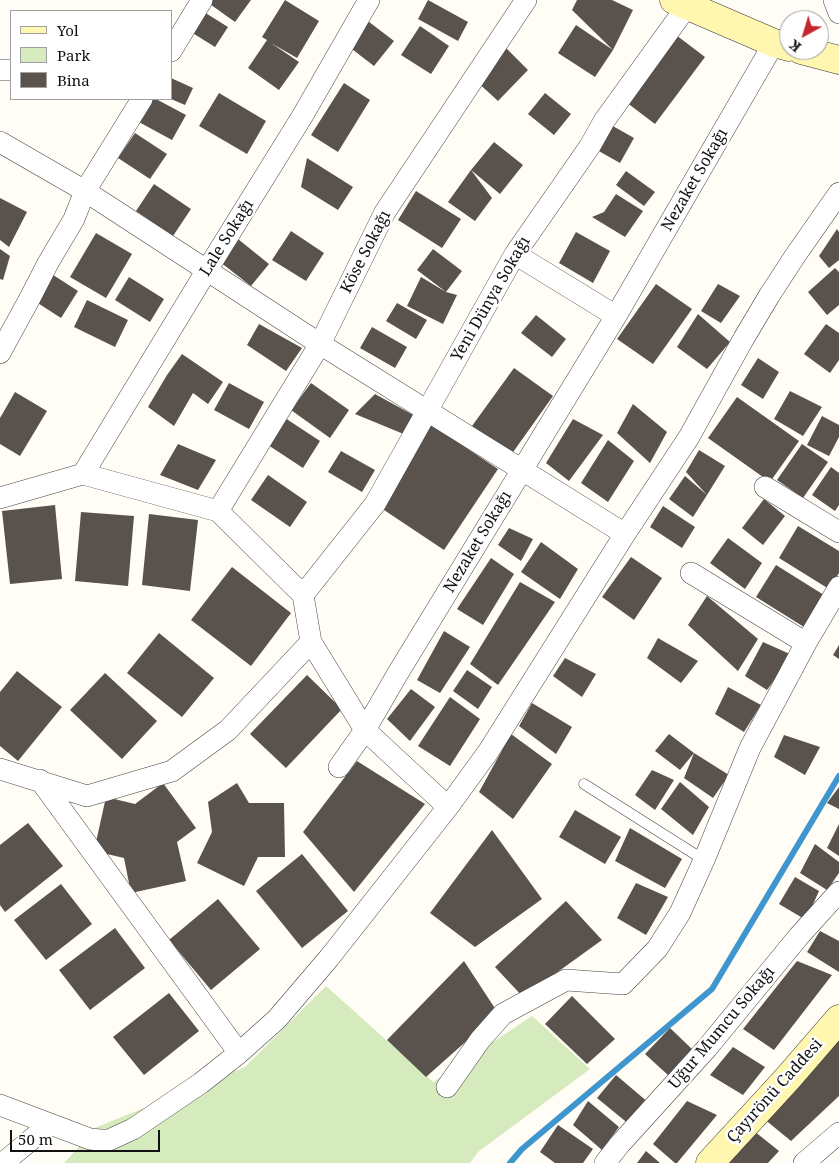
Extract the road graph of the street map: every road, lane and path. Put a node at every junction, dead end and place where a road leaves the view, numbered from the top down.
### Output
1 (202, 0) edge
2 (369, 0) edge
3 (526, 0) edge
4 (834, 0) edge
5 (680, 3) edge
6 (839, 13) edge
7 (779, 44) edge
8 (172, 49) edge
9 (779, 50) edge
10 (141, 100) edge
11 (0, 142) edge
12 (85, 191) junction
13 (839, 193) edge
14 (515, 254) junction
15 (206, 270) junction
16 (616, 316) junction
17 (320, 344) junction
18 (0, 353) edge
19 (427, 411) junction
20 (522, 469) junction
21 (82, 474) junction
22 (765, 487) dead end
23 (0, 498) edge
24 (218, 511) junction
25 (839, 532) edge
26 (626, 534) junction
27 (691, 573) dead end
28 (839, 587) edge
29 (303, 595) junction
30 (311, 642) junction
31 (806, 643) junction
32 (365, 730) junction
33 (339, 767) dead end
34 (3, 776) edge
35 (40, 780) junction
36 (584, 784) dead end
37 (448, 806) junction
38 (704, 860) junction
39 (839, 892) edge
40 (839, 1019) edge
41 (239, 1053) junction
42 (447, 1087) dead end
43 (0, 1105) edge
44 (50, 1124) junction
45 (839, 1133) edge
46 (3, 1163) edge
47 (605, 1163) edge
48 (710, 1163) edge
49 (804, 1163) edge

1 - 8 street
2 - 15 street, Lale Sokağı
3 - 17 street, Köse Sokağı
4 - 6 street
5 - 7 street
5 - 14 street, Yeni Dünya Sokağı
9 - 16 street, Nezaket Sokağı
10 - 12 street
11 - 12 street
12 - 15 street
12 - 18 street
13 - 26 street
14 - 16 street
14 - 19 street, Yeni Dünya Sokağı
15 - 17 street
15 - 21 street, Lale Sokağı
16 - 20 street, Nezaket Sokağı
17 - 19 street
17 - 24 street, Köse Sokağı
19 - 20 street
19 - 29 street, Yeni Dünya Sokağı
20 - 26 street
20 - 32 street, Nezaket Sokağı
21 - 23 street
21 - 24 street
22 - 25 street
24 - 29 street
26 - 37 street
27 - 31 street
28 - 31 street
29 - 30 street
30 - 32 street
30 - 35 street
31 - 38 street
32 - 33 street, Nezaket Sokağı
32 - 37 street
34 - 35 street
35 - 41 street
36 - 38 lane
37 - 41 street
38 - 42 street
39 - 47 street, Uğur Mumcu Sokağı
40 - 48 street, Çayırönü Caddesi
41 - 44 street
43 - 44 street
44 - 46 street
45 - 49 street

